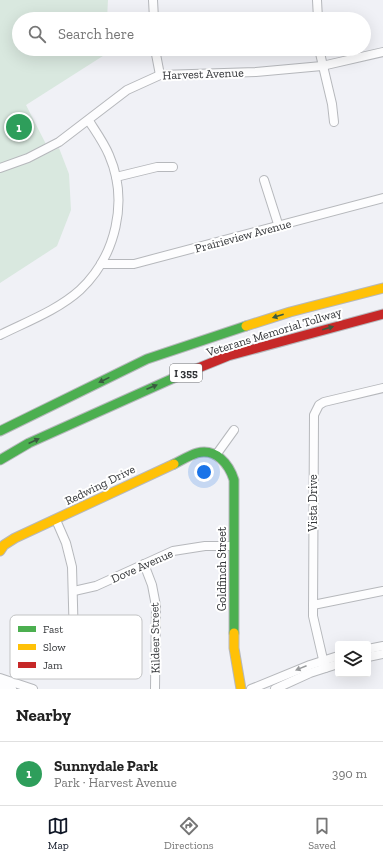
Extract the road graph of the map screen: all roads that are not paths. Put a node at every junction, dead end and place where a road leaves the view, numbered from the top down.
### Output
1 (153, 0) edge
2 (317, 0) edge
3 (154, 12) edge
4 (318, 12) edge
5 (383, 52) edge
6 (371, 55) edge
7 (156, 56) edge
8 (320, 56) edge
9 (366, 56) edge
10 (322, 66) junction
11 (160, 75) junction
12 (88, 121) junction
13 (334, 122) dead end
14 (173, 167) dead end
15 (0, 168) edge
16 (116, 177) junction
17 (264, 180) dead end
18 (383, 198) edge
19 (279, 227) junction
20 (101, 264) junction
21 (383, 288) edge
22 (383, 314) edge
23 (0, 335) edge
24 (383, 388) edge
25 (234, 430) dead end
26 (0, 431) edge
27 (216, 455) junction
28 (0, 460) edge
29 (56, 520) junction
30 (234, 546) junction
31 (0, 551) edge
32 (144, 564) junction
33 (74, 591) junction
34 (383, 592) edge
35 (313, 605) junction
36 (74, 615) edge
37 (383, 646) edge
38 (371, 648) edge
39 (383, 654) edge
40 (371, 656) edge
41 (335, 658) edge
42 (324, 664) junction
43 (335, 664) edge
44 (0, 678) edge
45 (0, 685) edge
46 (12, 689) edge
47 (33, 689) edge
48 (155, 689) edge
49 (242, 689) edge
50 (251, 689) edge
51 (275, 689) edge

1 - 3 street
2 - 4 street
5 - 6 street, Harvest Avenue
7 - 11 street
8 - 10 street
9 - 10 street, Harvest Avenue
10 - 11 street, Harvest Avenue
10 - 13 street
11 - 12 street, Harvest Avenue
12 - 15 street, Harvest Avenue
12 - 16 street
14 - 16 street
16 - 20 street
17 - 19 street
18 - 19 street, Prairieview Avenue
19 - 20 street, Prairieview Avenue
20 - 23 street
21 -> 26 main road, Veterans Memorial Tollway / I 355
28 -> 22 main road, Veterans Memorial Tollway / I 355
24 - 35 street, Vista Drive
25 - 27 street
27 - 29 main road, Redwing Drive
27 - 30 main road, Goldfinch Street
29 - 31 main road, Redwing Drive
29 - 33 street
30 - 32 street, Dove Avenue
30 - 49 main road, Goldfinch Street
32 - 33 street, Dove Avenue
32 - 48 street, Kildeer Street
33 - 36 street
34 - 35 street
35 - 42 street, Vista Drive
37 - 38 street
39 - 40 street
41 - 42 street
42 - 43 street
42 -> 50 street
42 - 51 street
44 - 47 street
45 - 46 street

